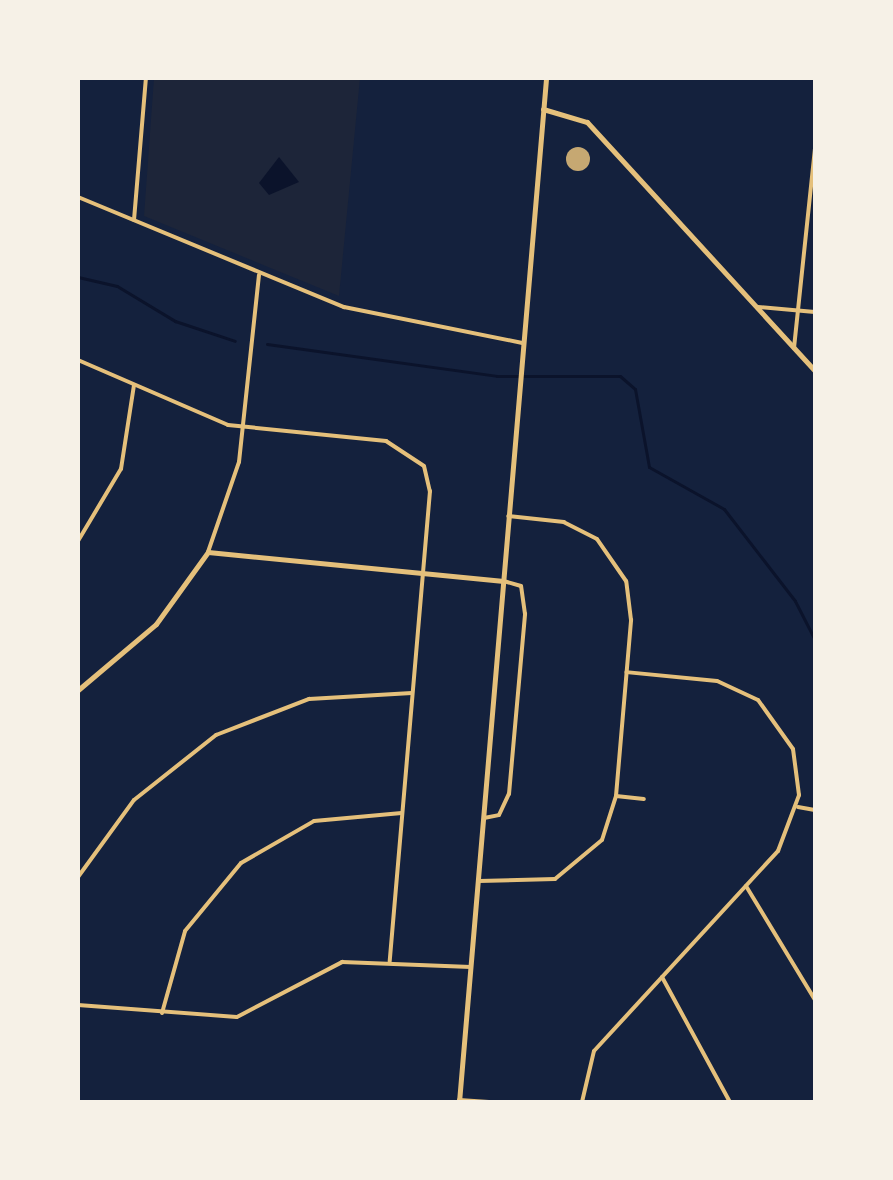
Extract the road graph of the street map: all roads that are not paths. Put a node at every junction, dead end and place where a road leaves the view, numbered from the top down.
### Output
1 (146, 78) edge
2 (546, 78) edge
3 (543, 109) junction
4 (815, 149) edge
5 (78, 197) edge
6 (134, 220) junction
7 (259, 275) junction
8 (758, 307) junction
9 (800, 311) junction
10 (815, 312) edge
11 (522, 343) junction
12 (794, 348) junction
13 (78, 360) edge
14 (815, 371) edge
15 (134, 384) junction
16 (244, 428) junction
17 (508, 516) junction
18 (78, 541) edge
19 (208, 552) junction
20 (423, 574) junction
21 (504, 581) junction
22 (626, 672) junction
23 (78, 690) edge
24 (412, 693) junction
25 (616, 796) junction
26 (644, 799) dead end
27 (797, 807) junction
28 (815, 810) edge
29 (402, 813) junction
30 (484, 818) junction
31 (78, 877) edge
32 (479, 881) junction
33 (746, 886) junction
34 (390, 961) junction
35 (471, 967) junction
36 (662, 977) junction
37 (815, 1000) edge
38 (78, 1005) edge
39 (162, 1013) junction
40 (459, 1101) edge
41 (489, 1102) edge
42 (582, 1102) edge
43 (730, 1102) edge

1 - 6 street
2 - 3 main road
3 - 8 main road
3 - 11 main road
4 - 9 street
5 - 6 street
6 - 7 street
7 - 11 street
7 - 16 street
8 - 9 street
8 - 12 main road
9 - 10 street
9 - 12 street
11 - 17 main road
12 - 14 main road
13 - 15 street
15 - 16 street
15 - 18 street
16 - 19 street
16 - 20 street
17 - 21 main road
17 - 22 street
19 - 20 main road
19 - 23 main road
20 - 21 main road
20 - 24 street
21 - 30 main road
21 - 30 street
22 - 25 street
22 - 27 street
24 - 29 street
24 - 31 street
25 - 26 street
25 - 32 street
27 - 28 street
27 - 33 street
29 - 34 street
29 - 39 street
30 - 32 main road
32 - 35 main road
33 - 36 street
33 - 37 street
34 - 35 street
34 - 39 street
35 - 40 main road
36 - 42 street
36 - 43 street
38 - 39 street
40 - 41 street

